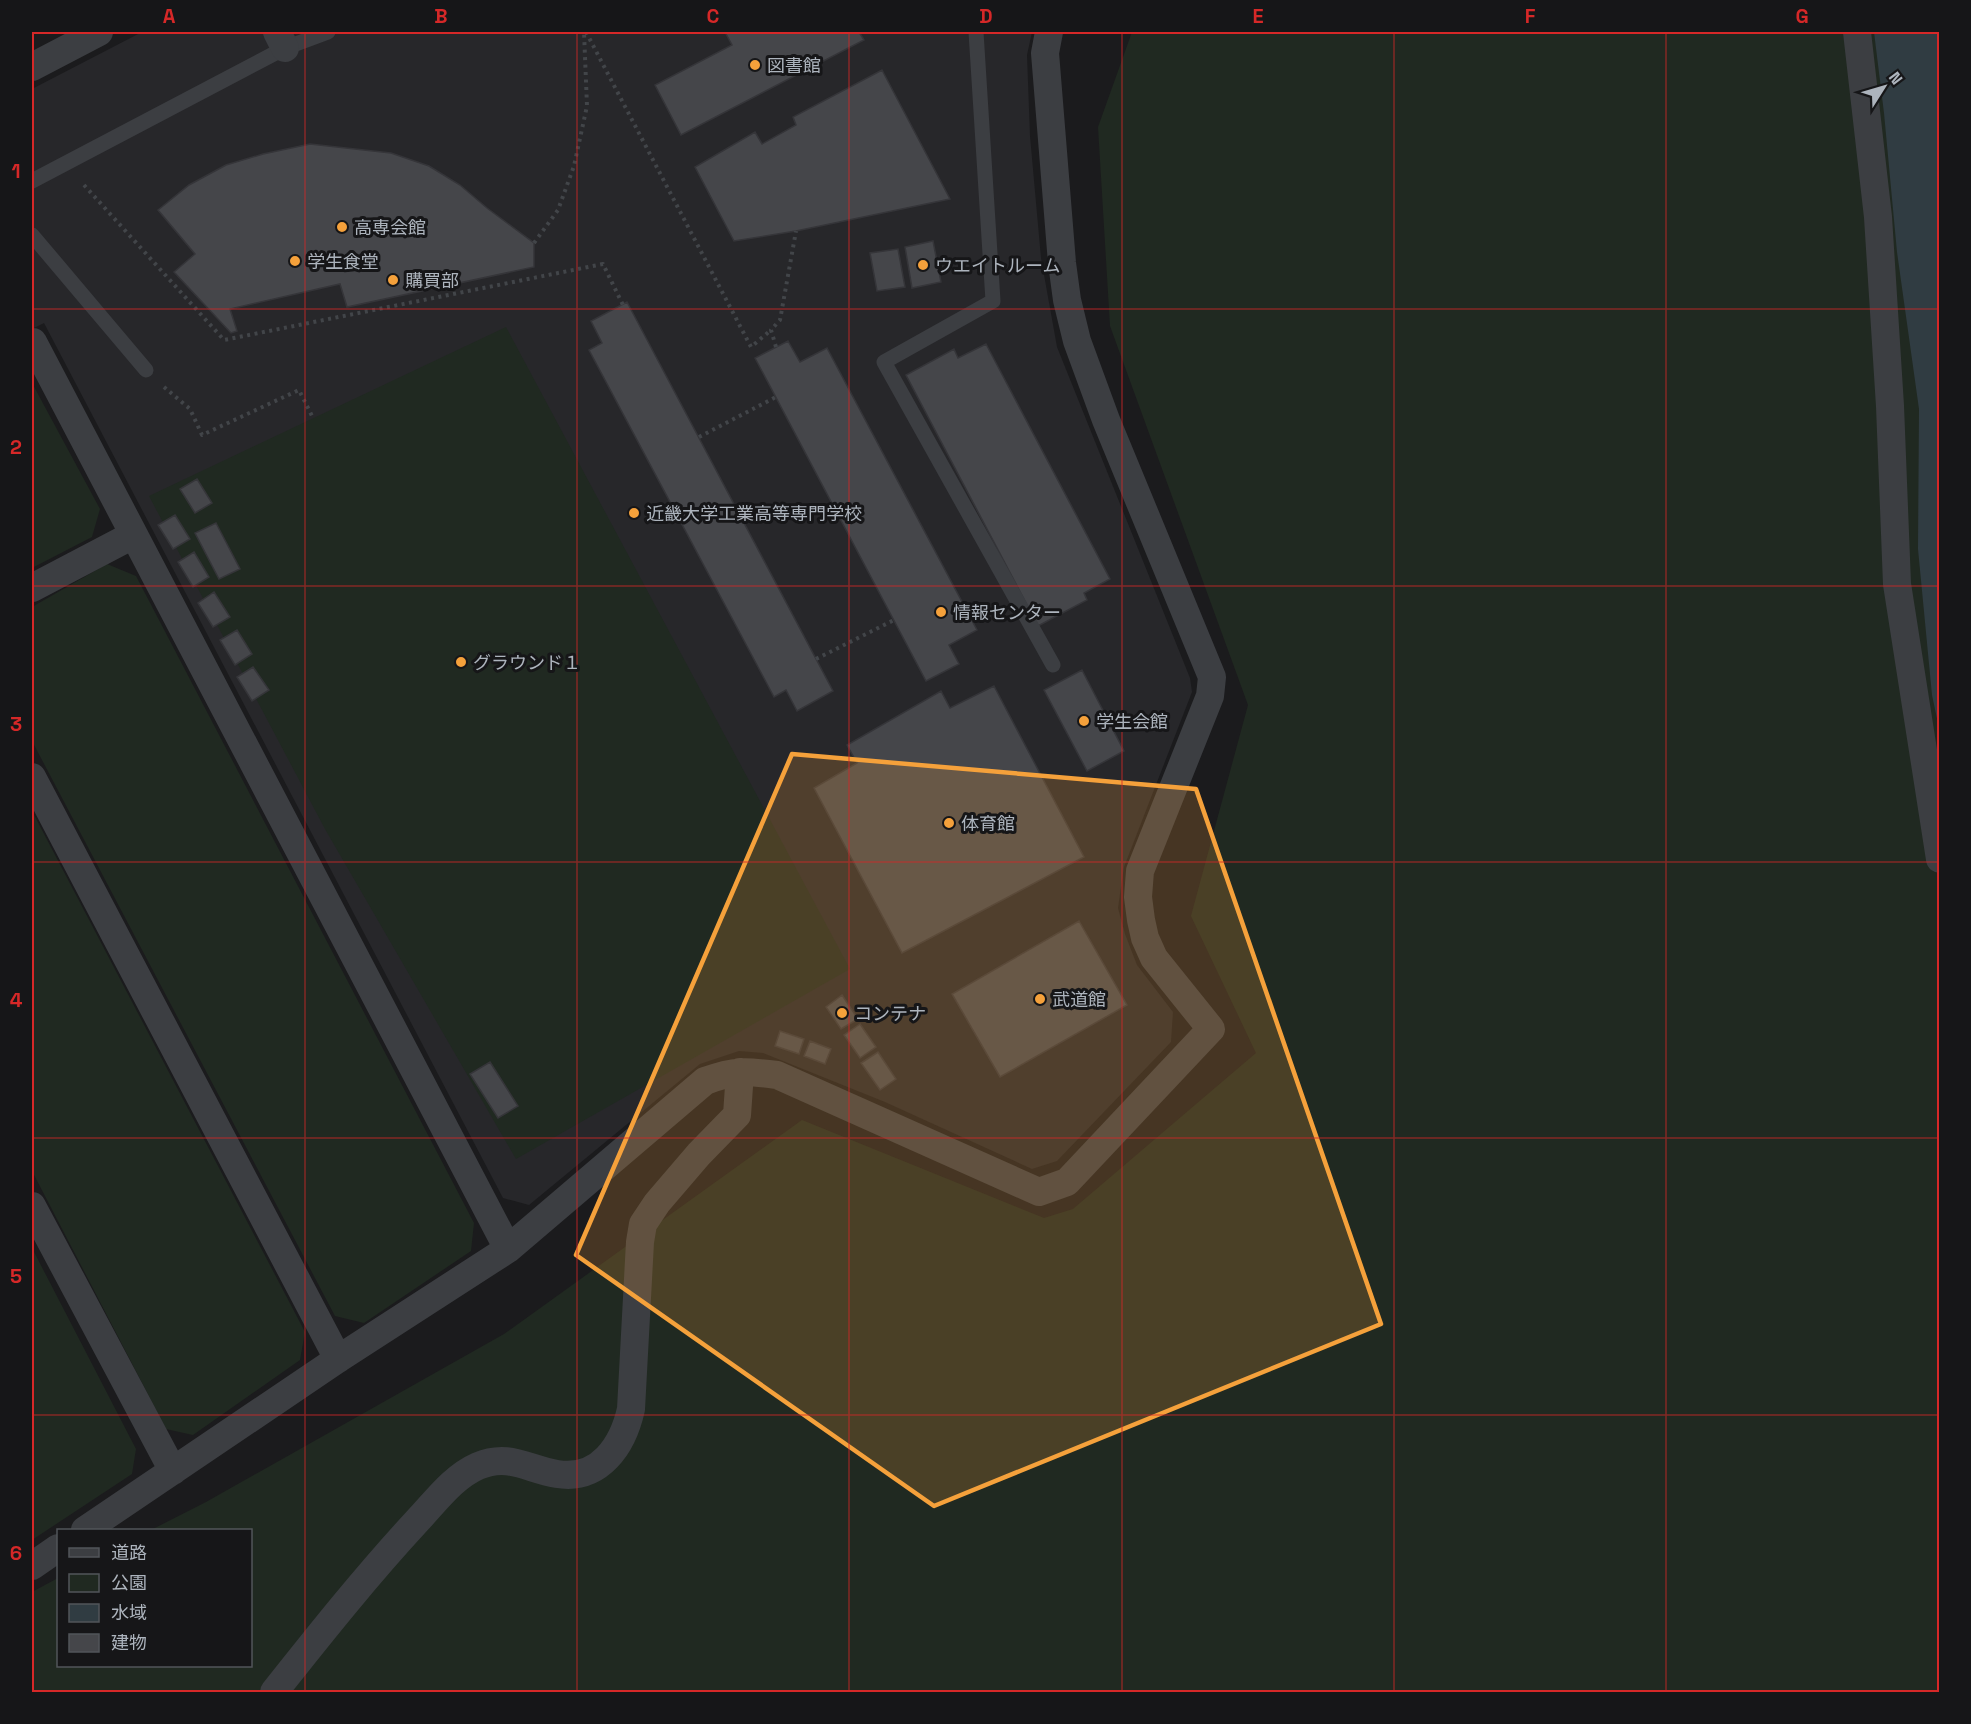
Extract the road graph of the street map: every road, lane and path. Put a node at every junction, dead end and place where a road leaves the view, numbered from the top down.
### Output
1 (99, 32) edge
2 (328, 32) edge
3 (585, 32) edge
4 (976, 32) edge
5 (1049, 32) edge
6 (1857, 32) edge
7 (281, 40) edge
8 (32, 68) edge
9 (65, 164) junction
10 (32, 182) edge
11 (796, 231) dead end
12 (32, 235) edge
13 (534, 243) dead end
14 (623, 305) dead end
15 (771, 330) junction
16 (32, 342) edge
17 (776, 347) dead end
18 (146, 370) dead end
19 (170, 393) dead end
20 (776, 397) dead end
21 (314, 418) dead end
22 (699, 438) dead end
23 (133, 535) junction
24 (32, 588) edge
25 (894, 620) dead end
26 (816, 659) dead end
27 (1053, 665) dead end
28 (32, 777) edge
29 (1940, 859) edge
30 (740, 1072) junction
31 (32, 1206) edge
32 (508, 1250) junction
33 (338, 1359) junction
34 (173, 1471) junction
35 (86, 1529) edge
36 (57, 1549) edge
37 (32, 1566) edge
38 (274, 1692) edge

1 - 8 street
2 - 7 lane
3 - 13 path
3 - 15 path
4 - 27 lane
5 - 30 street
6 - 29 street
7 - 9 lane
9 - 10 lane
9 - 14 path
11 - 15 path
12 - 18 lane
15 - 17 path
16 - 23 street
19 - 21 path
20 - 22 path
23 - 24 street
23 - 32 street
25 - 26 path
28 - 33 street
30 - 32 street
30 - 38 street
31 - 34 street
32 - 33 street
33 - 34 street
34 - 35 street
36 - 37 street

